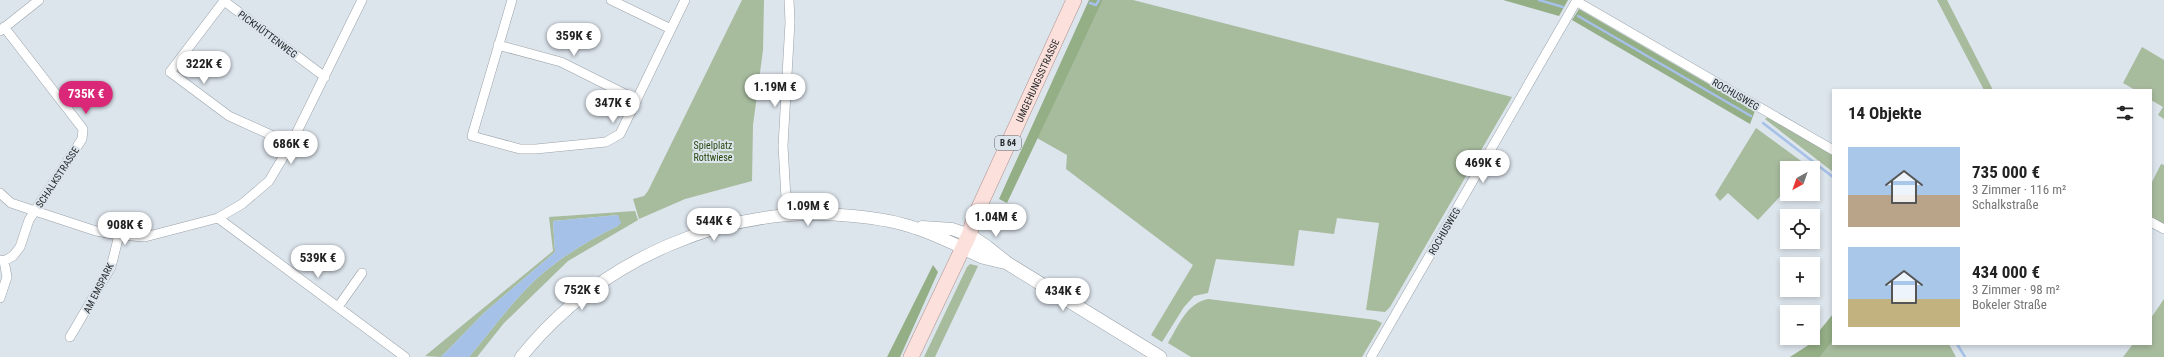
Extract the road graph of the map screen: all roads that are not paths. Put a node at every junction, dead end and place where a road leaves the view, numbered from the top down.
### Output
1 (39, 0) edge
2 (362, 0) edge
3 (512, 0) edge
4 (611, 0) edge
5 (685, 0) edge
6 (789, 0) edge
7 (1074, 0) edge
8 (1576, 0) edge
9 (2, 29) edge
10 (671, 29) junction
11 (498, 45) junction
12 (325, 77) junction
13 (637, 100) junction
14 (290, 144) junction
15 (1832, 149) edge
16 (0, 193) edge
17 (35, 211) junction
18 (787, 215) junction
19 (218, 218) junction
20 (2152, 223) edge
21 (2164, 229) edge
22 (119, 236) junction
23 (966, 242) junction
24 (2, 261) edge
25 (362, 273) dead end
26 (0, 298) edge
27 (338, 307) junction
28 (70, 337) dead end
29 (405, 357) edge
30 (521, 357) edge
31 (911, 357) edge
32 (1160, 357) edge
33 (1371, 357) edge

1 - 9 street
2 - 12 street
3 - 11 street
4 - 10 street
5 - 10 street
6 - 18 street
7 - 23 main road, UMGEHUNGSSTRASSE / B 64
8 - 15 street, ROCHUSWEG
8 - 33 street, ROCHUSWEG
9 - 17 street, SCHALKSTRASSE
10 - 13 street
11 - 13 street
11 - 13 street
12 - 14 street
12 - 14 street, PICKHÜTTENWEG
14 - 19 street
16 - 17 street
17 - 22 street
17 - 24 street, SCHALKSTRASSE
18 - 23 street
18 - 30 street
19 - 22 street
19 - 27 street
20 - 21 street
22 - 28 street, AM EMSPARK
23 - 31 main road, UMGEHUNGSSTRASSE / B 64
23 - 32 main road
24 - 26 street
25 - 27 street
27 - 29 street

